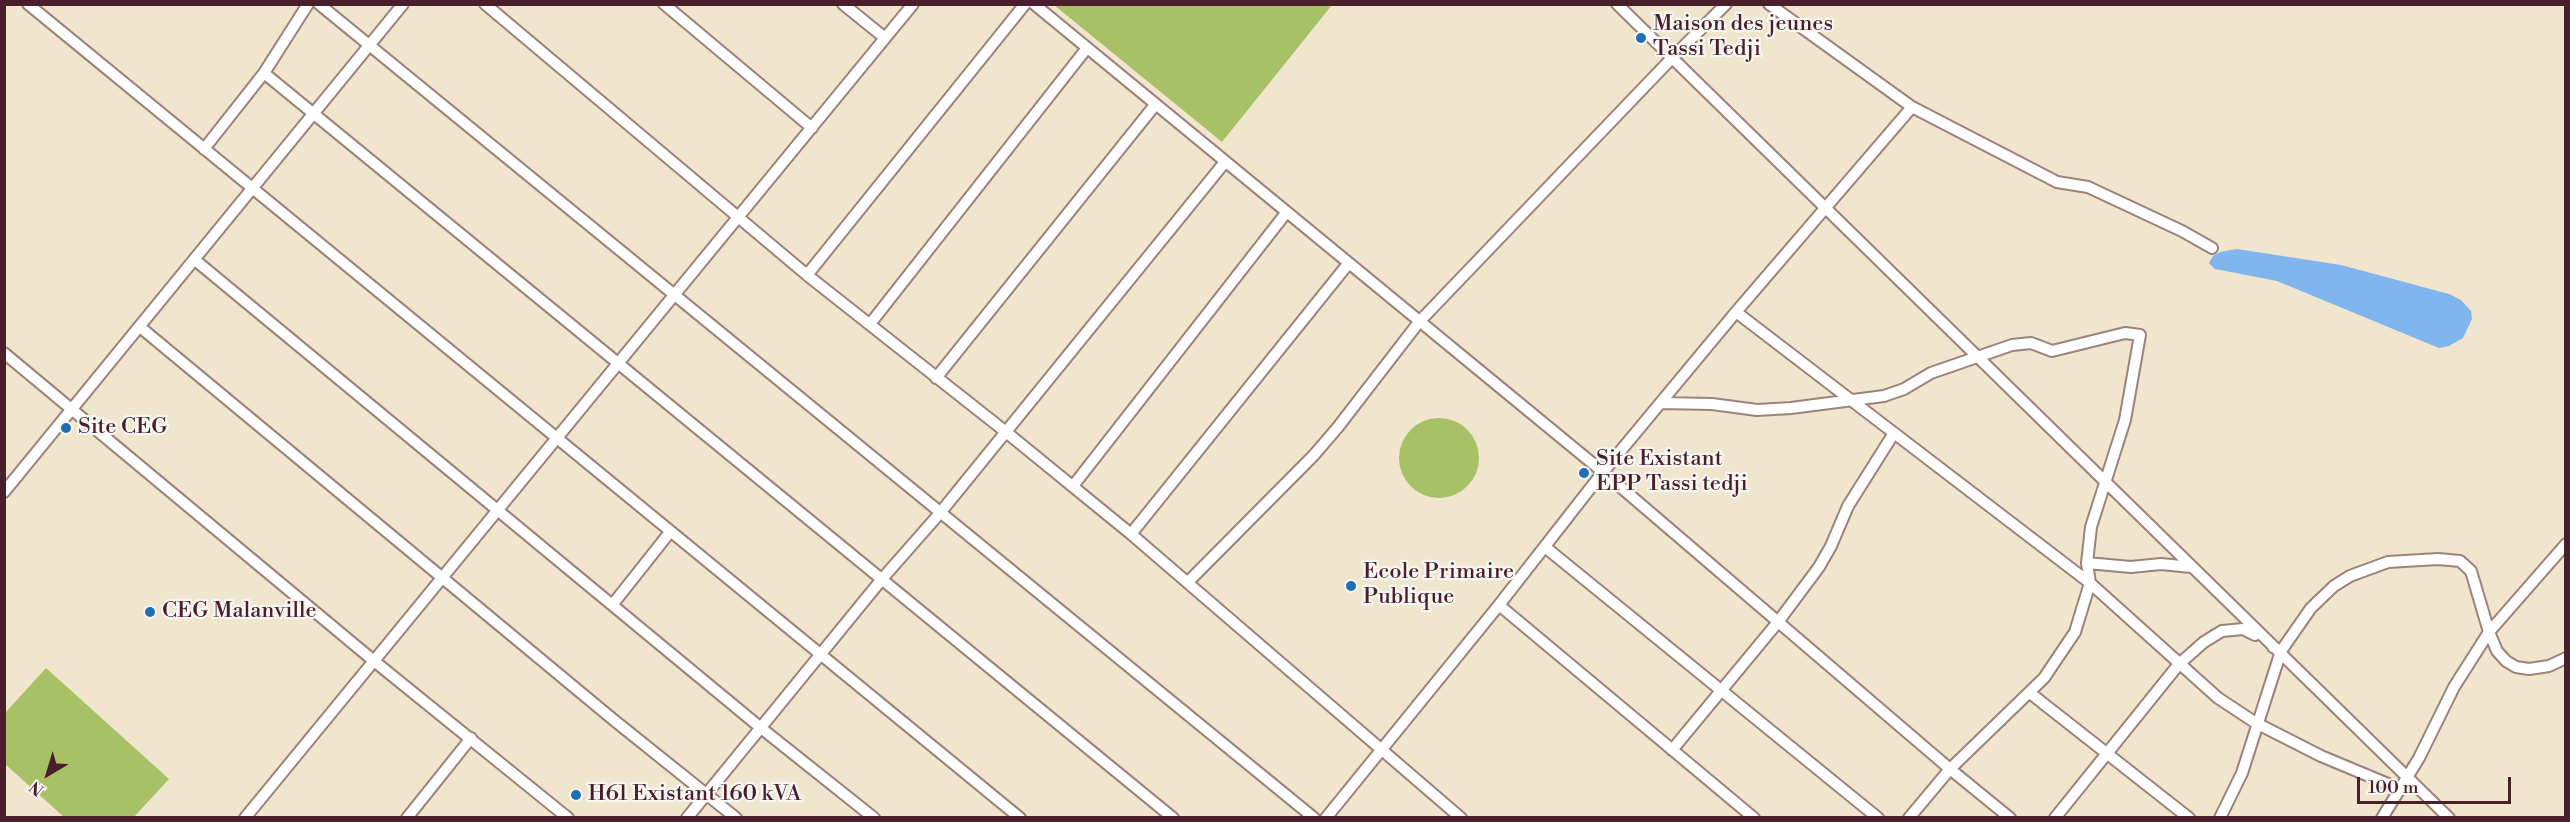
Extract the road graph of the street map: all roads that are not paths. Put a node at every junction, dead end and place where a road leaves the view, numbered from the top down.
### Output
1 (28, 4) edge
2 (308, 4) edge
3 (319, 4) edge
4 (403, 4) edge
5 (485, 4) edge
6 (664, 4) edge
7 (843, 4) edge
8 (913, 4) edge
9 (1025, 4) edge
10 (1034, 4) edge
11 (1617, 4) edge
12 (1726, 4) edge
13 (1769, 4) edge
14 (885, 39) junction
15 (369, 45) junction
16 (1087, 48) junction
17 (1671, 58) junction
18 (264, 73) junction
19 (1155, 105) junction
20 (1912, 107) junction
21 (312, 114) junction
22 (812, 128) junction
23 (204, 149) junction
24 (1225, 162) junction
25 (253, 189) junction
26 (1824, 210) junction
27 (1286, 213) junction
28 (738, 218) junction
29 (2212, 248) dead end
30 (195, 260) junction
31 (1348, 264) junction
32 (807, 275) junction
33 (673, 296) junction
34 (1736, 312) junction
35 (1419, 322) junction
36 (870, 324) junction
37 (140, 327) junction
38 (4, 353) edge
39 (1976, 357) junction
40 (618, 361) junction
41 (936, 378) junction
42 (1850, 399) junction
43 (1660, 403) junction
44 (74, 409) junction
45 (1005, 432) junction
46 (1894, 433) junction
47 (557, 438) junction
48 (1603, 472) junction
49 (2106, 484) junction
50 (1073, 486) junction
51 (4, 492) edge
52 (499, 509) junction
53 (940, 513) junction
54 (670, 532) junction
55 (1131, 534) junction
56 (2565, 544) edge
57 (1545, 547) junction
58 (2087, 562) junction
59 (2191, 567) junction
60 (442, 577) junction
61 (882, 579) junction
62 (1188, 582) junction
63 (2090, 583) junction
64 (613, 604) junction
65 (1499, 605) junction
66 (1778, 622) junction
67 (2489, 632) junction
68 (2271, 645) junction
69 (2281, 652) junction
70 (821, 655) junction
71 (2565, 658) edge
72 (374, 661) junction
73 (2179, 664) junction
74 (1722, 691) junction
75 (2030, 693) junction
76 (2256, 723) junction
77 (761, 728) junction
78 (471, 738) junction
79 (1383, 748) junction
80 (1672, 750) junction
81 (2106, 755) junction
82 (1950, 769) junction
83 (2407, 777) junction
84 (2400, 789) junction
85 (707, 793) junction
86 (565, 817) edge
87 (245, 818) edge
88 (407, 818) edge
89 (687, 818) edge
90 (736, 818) edge
91 (874, 818) edge
92 (1020, 818) edge
93 (1173, 818) edge
94 (1314, 818) edge
95 (1326, 818) edge
96 (1461, 818) edge
97 (1754, 818) edge
98 (1878, 818) edge
99 (1909, 818) edge
100 (2010, 818) edge
101 (2055, 818) edge
102 (2189, 818) edge
103 (2220, 818) edge
104 (2382, 818) edge
105 (2449, 818) edge

1 - 23 street
2 - 18 street
3 - 15 street
4 - 15 street
5 - 28 street
6 - 22 street
7 - 14 street
8 - 14 street
9 - 32 street
10 - 16 street
11 - 17 street
12 - 17 street
13 - 20 street
14 - 22 street
15 - 21 street
15 - 33 street
16 - 19 street
16 - 36 street
17 - 26 street
17 - 35 street
18 - 21 street
18 - 23 street
19 - 24 street
19 - 41 street
20 - 26 street
20 - 29 street
21 - 25 street
21 - 40 street
22 - 28 street
23 - 25 street
24 - 27 street
24 - 45 street
25 - 30 street
25 - 47 street
26 - 34 street
26 - 39 street
27 - 31 street
27 - 50 street
28 - 32 street
28 - 33 street
30 - 37 street
30 - 52 street
31 - 35 street
31 - 55 street
32 - 36 street
33 - 40 street
33 - 53 street
34 - 42 street
34 - 43 street
35 - 48 street
35 - 62 street
36 - 41 street
37 - 44 street
37 - 60 street
38 - 44 street
39 - 42 street
39 - 49 street
39 - 49 street
40 - 47 street
40 - 61 street
41 - 45 street
42 - 43 street
42 - 46 street
43 - 48 street
44 - 51 street
44 - 72 street
45 - 50 street
45 - 53 street
46 - 63 street
46 - 66 street
47 - 52 street
47 - 54 street
48 - 57 street
48 - 66 street
49 - 58 street
49 - 59 street
50 - 55 street
52 - 60 street
52 - 64 street
53 - 61 street
53 - 94 street
54 - 64 street
54 - 70 street
55 - 62 street
56 - 67 street
57 - 65 street
57 - 74 street
58 - 59 street
58 - 63 street
59 - 68 street
60 - 72 street
60 - 85 street
61 - 70 street
61 - 93 street
62 - 79 street
63 - 73 street
63 - 75 street
64 - 77 street
65 - 79 street
65 - 80 street
66 - 74 street
66 - 82 street
67 - 69 street
67 - 71 street
67 - 83 street
68 - 69 street
68 - 73 street
69 - 76 street
69 - 83 street
70 - 77 street
70 - 92 street
72 - 78 street
72 - 87 street
73 - 76 street
73 - 81 street
74 - 80 street
74 - 98 street
75 - 81 street
75 - 82 street
76 - 84 street
76 - 103 street
77 - 85 street
77 - 91 street
78 - 86 street
78 - 88 street
79 - 95 street
79 - 96 street
80 - 97 street
81 - 101 street
81 - 102 street
82 - 99 street
82 - 100 street
83 - 84 street
83 - 105 street
84 - 104 street
85 - 89 street
85 - 90 street

